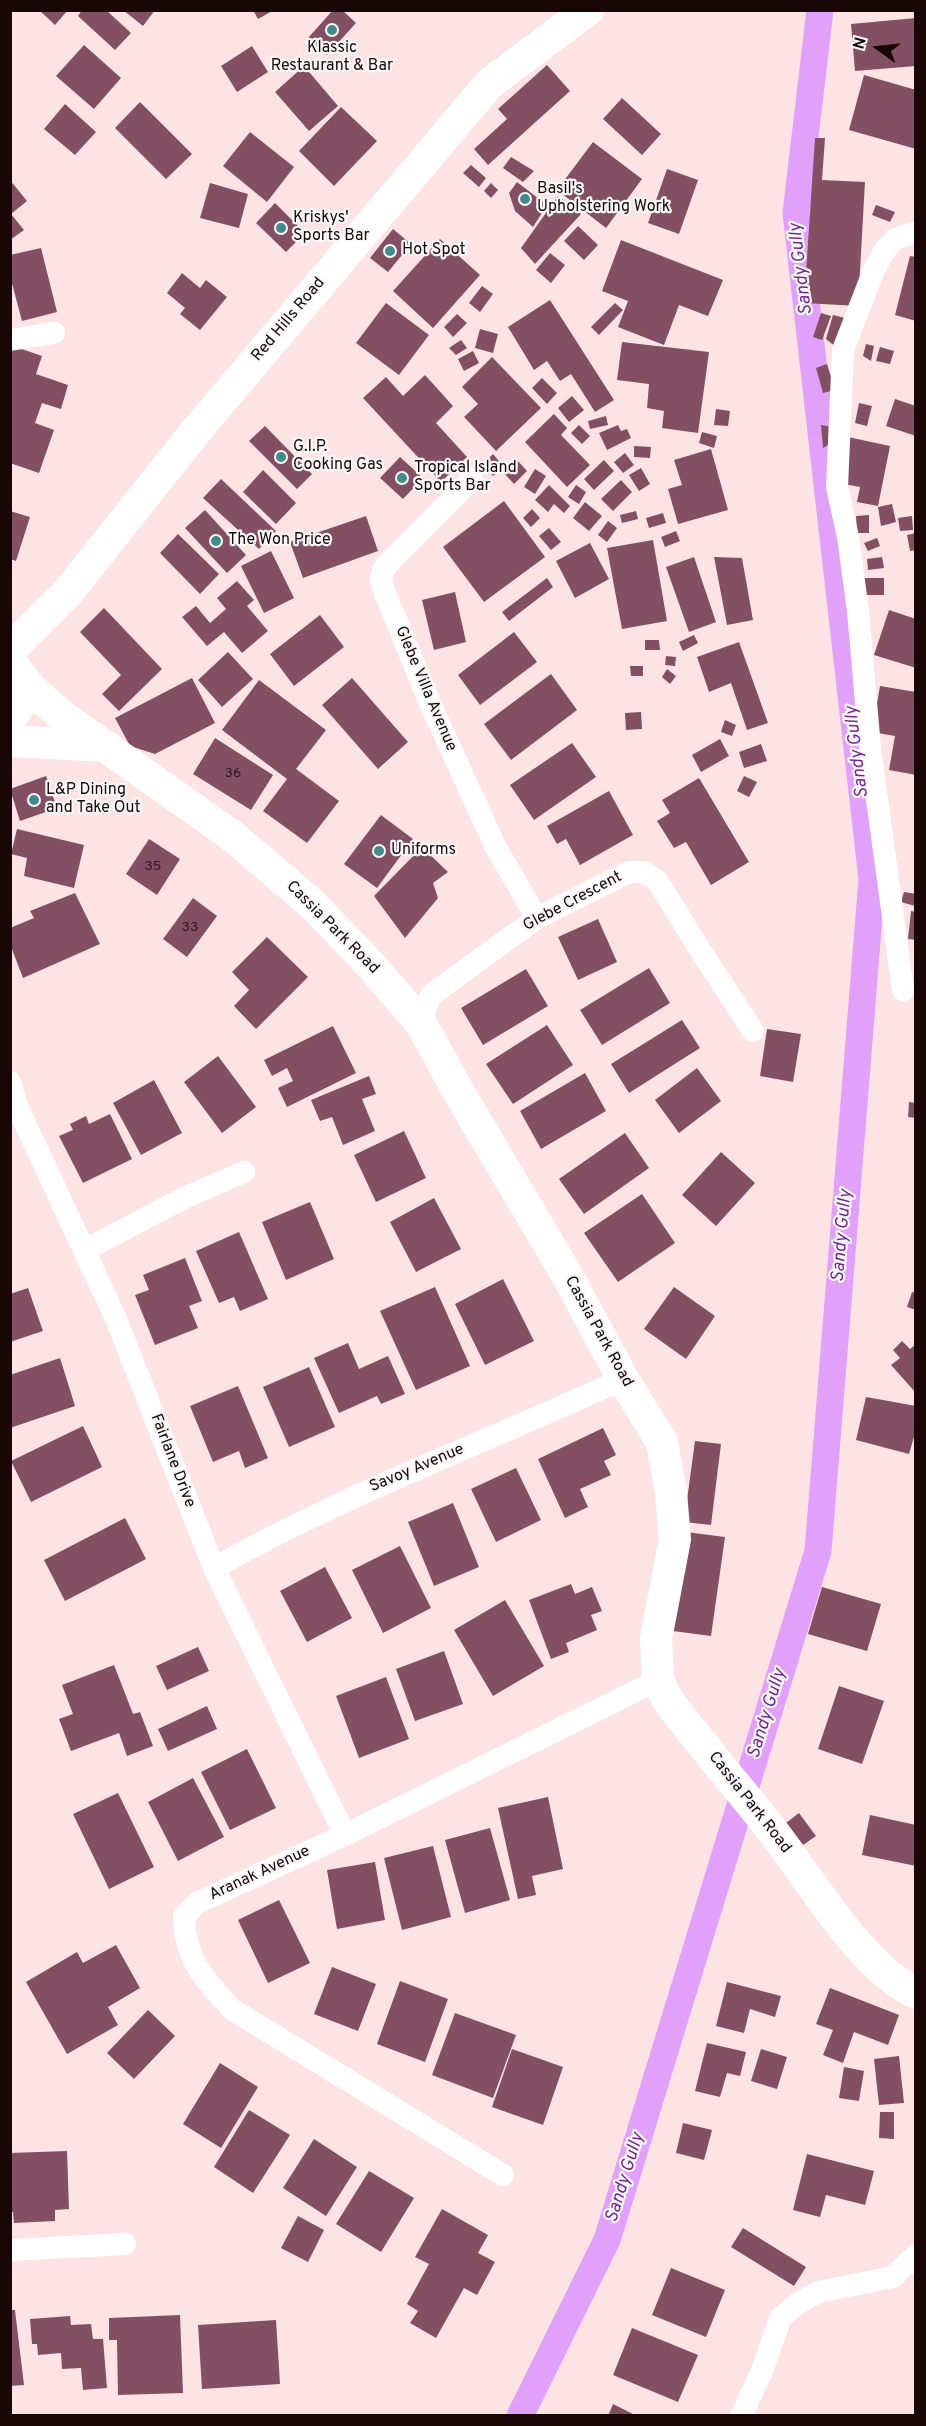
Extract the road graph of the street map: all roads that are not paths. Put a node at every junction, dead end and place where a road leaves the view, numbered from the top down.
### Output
1 (588, 10) edge
2 (915, 232) edge
3 (54, 333) dead end
4 (10, 340) edge
5 (472, 479) dead end
6 (10, 650) edge
7 (10, 661) edge
8 (31, 689) junction
9 (10, 718) edge
10 (10, 741) edge
11 (106, 747) junction
12 (537, 918) junction
13 (903, 990) dead end
14 (420, 1022) junction
15 (753, 1031) dead end
16 (10, 1082) edge
17 (244, 1172) dead end
18 (85, 1250) junction
19 (623, 1378) junction
20 (214, 1568) junction
21 (658, 1680) junction
22 (345, 1835) junction
23 (915, 1993) edge
24 (503, 2175) dead end
25 (125, 2244) dead end
26 (10, 2250) edge
27 (915, 2255) edge
28 (741, 2415) edge

1 - 6 main road, Red Hills Road
2 - 13 street
3 - 4 street
5 - 12 street, Glebe Villa Avenue
7 - 8 main road, Cassia Park Road
8 - 9 main road
8 - 11 main road, Cassia Park Road
10 - 11 main road
11 - 14 main road, Cassia Park Road
12 - 14 street, Glebe Crescent
12 - 15 street, Glebe Crescent
14 - 19 main road, Cassia Park Road
16 - 18 street, Fairlane Drive
17 - 18 street
18 - 20 street, Fairlane Drive
19 - 20 street, Savoy Avenue
19 - 21 main road, Cassia Park Road
20 - 22 street, Fairlane Drive
21 - 22 street, Aranak Avenue
21 - 23 main road, Cassia Park Road
22 - 24 street, Aranak Avenue
25 - 26 street
27 - 28 street

